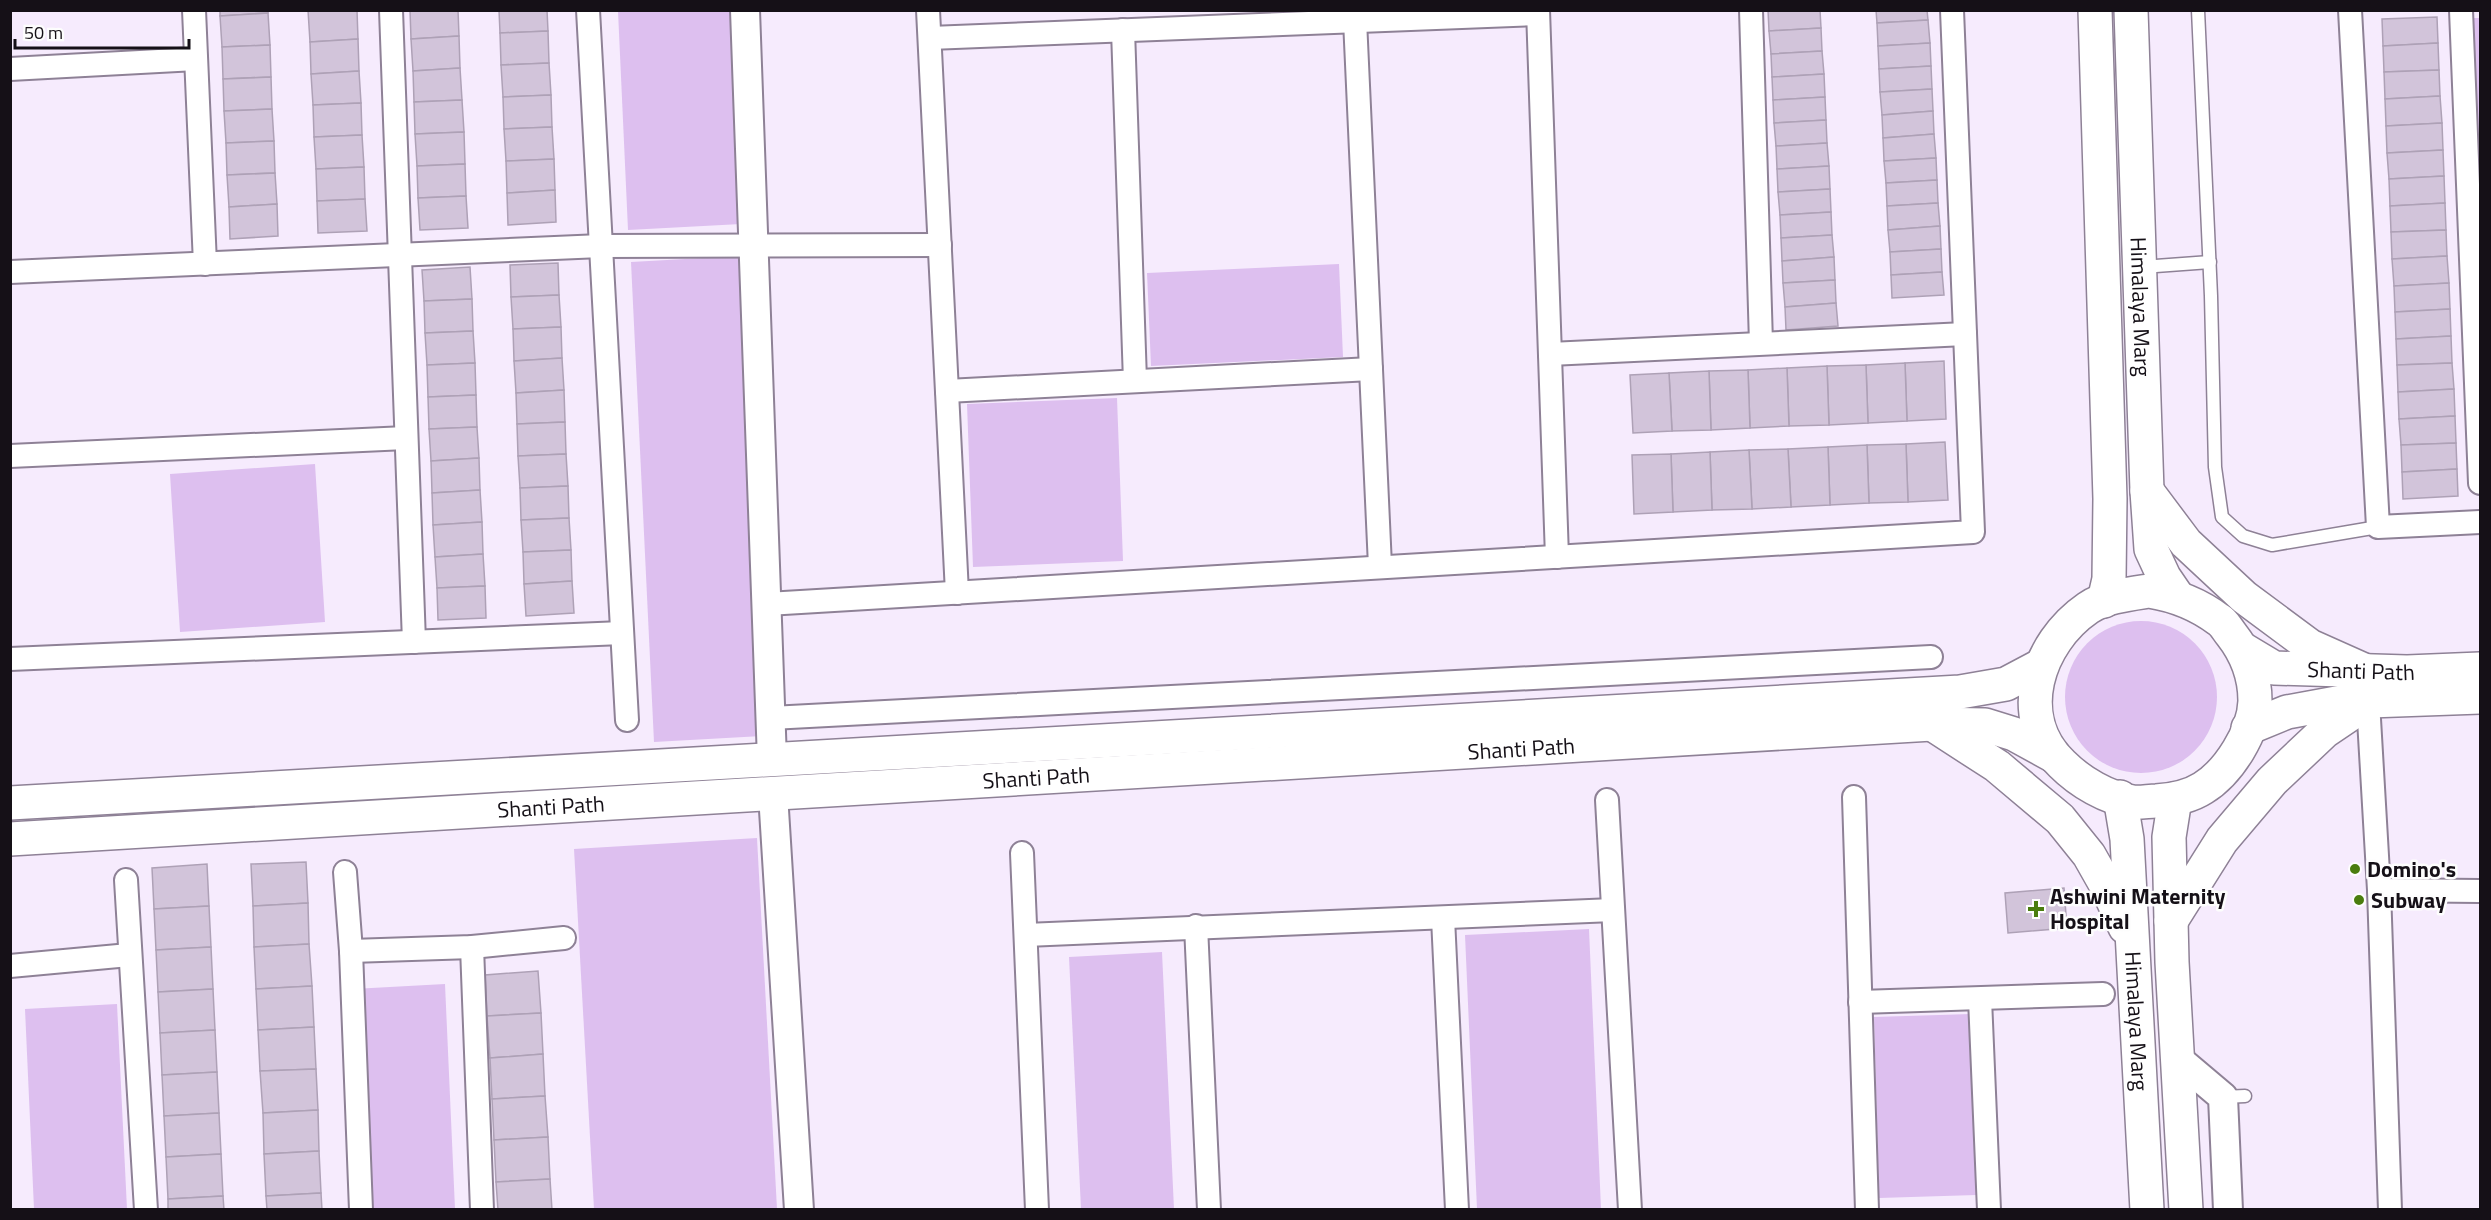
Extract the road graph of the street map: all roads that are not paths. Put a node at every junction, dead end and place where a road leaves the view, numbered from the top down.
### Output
1 (194, 10) edge
2 (391, 10) edge
3 (588, 10) edge
4 (745, 10) edge
5 (928, 10) edge
6 (1751, 10) edge
7 (1952, 10) edge
8 (2096, 10) edge
9 (2131, 10) edge
10 (2198, 10) edge
11 (2350, 10) edge
12 (2461, 10) edge
13 (1538, 12) edge
14 (1355, 20) junction
15 (1123, 30) junction
16 (930, 38) junction
17 (196, 59) junction
18 (10, 69) edge
19 (2475, 201) edge
20 (940, 245) junction
21 (601, 246) junction
22 (752, 246) junction
23 (400, 255) junction
24 (2210, 262) junction
25 (205, 264) junction
26 (2139, 267) junction
27 (10, 272) edge
28 (1965, 334) junction
29 (1761, 344) junction
30 (1550, 354) junction
31 (1371, 369) junction
32 (1135, 381) junction
33 (2479, 386) edge
34 (947, 391) junction
35 (406, 438) junction
36 (10, 456) edge
37 (2481, 483) edge
38 (2147, 491) junction
39 (2481, 522) edge
40 (2378, 527) junction
41 (1557, 557) junction
42 (1380, 566) junction
43 (957, 593) junction
44 (2177, 596) junction
45 (2104, 601) junction
46 (767, 604) junction
47 (622, 633) junction
48 (414, 642) junction
49 (2244, 650) junction
50 (1931, 657) dead end
51 (10, 659) edge
52 (2040, 666) junction
53 (2481, 669) edge
54 (2367, 686) junction
55 (2481, 697) edge
56 (771, 718) junction
57 (627, 720) dead end
58 (1932, 724) junction
59 (2248, 728) junction
60 (2054, 756) junction
61 (772, 760) junction
62 (773, 794) junction
63 (1854, 797) dead end
64 (2120, 797) junction
65 (2175, 799) junction
66 (1607, 800) dead end
67 (10, 803) edge
68 (10, 839) edge
69 (1022, 853) dead end
70 (345, 872) dead end
71 (126, 880) dead end
72 (2379, 890) junction
73 (2481, 891) edge
74 (1613, 910) junction
75 (1443, 918) junction
76 (2171, 921) junction
77 (1196, 926) junction
78 (1026, 936) junction
79 (564, 938) dead end
80 (2134, 945) junction
81 (472, 947) junction
82 (351, 951) junction
83 (129, 955) junction
84 (10, 966) edge
85 (2103, 994) dead end
86 (1980, 999) junction
87 (1860, 1002) junction
88 (2178, 1059) junction
89 (146, 1209) edge
90 (361, 1209) edge
91 (482, 1209) edge
92 (800, 1209) edge
93 (1037, 1209) edge
94 (1209, 1209) edge
95 (1457, 1209) edge
96 (1630, 1209) edge
97 (1867, 1209) edge
98 (1989, 1209) edge
99 (2147, 1209) edge
100 (2186, 1209) edge
101 (2228, 1209) edge
102 (2390, 1209) edge

1 - 17 street
2 - 23 street
3 - 21 street
4 - 22 street
5 - 16 street
6 - 29 street
7 - 28 street
8 - 45 main road, Himalaya Marg
9 - 26 main road, Himalaya Marg
10 - 24 lane
11 - 40 street
12 - 19 street
13 - 14 street
13 - 30 street
14 - 15 street
14 - 31 street
15 - 16 street
15 - 32 street
16 - 20 street
17 - 18 street
17 - 25 street
19 - 33 street
20 - 22 street
20 - 34 street
21 - 22 street
21 - 23 street
21 - 47 street
22 - 46 street
23 - 25 street
23 - 35 street
24 - 26 lane
24 - 40 lane
25 - 27 street
26 - 38 main road, Himalaya Marg
28 - 29 street
28 - 41 street
29 - 30 street
30 - 41 street
31 - 32 street
31 - 42 street
32 - 34 street
33 - 37 street
34 - 43 street
35 - 36 street
35 - 48 street
38 - 44 main road, Himalaya Marg
38 - 54 main road
39 - 40 street
41 - 42 street
42 - 43 street
43 - 46 street
44 - 45 main road
44 - 49 main road
45 - 52 main road
46 - 56 street
47 - 48 street
47 - 57 street
48 - 51 street
49 - 54 main road, Shanti Path
49 - 59 main road
50 - 56 street
52 - 60 main road
52 - 61 main road, Shanti Path
53 - 54 main road, Shanti Path
54 - 55 main road, Shanti Path
54 - 59 main road, Shanti Path
54 - 72 street
54 - 76 main road
56 - 61 street
58 - 60 main road, Shanti Path
58 - 62 main road, Shanti Path
58 - 80 main road
59 - 65 main road
60 - 64 main road
61 - 67 main road, Shanti Path
62 - 68 main road, Shanti Path
62 - 92 street
63 - 87 street
64 - 65 main road
64 - 80 main road, Himalaya Marg
65 - 76 main road, Himalaya Marg
66 - 74 street
69 - 78 street
70 - 82 street
71 - 83 street
72 - 73 street
72 - 102 street
74 - 75 street
74 - 96 street
75 - 77 street
75 - 95 street
76 - 88 main road, Himalaya Marg
77 - 78 street
77 - 94 street
78 - 93 street
79 - 81 street
80 - 99 main road, Himalaya Marg
81 - 82 street
81 - 91 street
82 - 90 street
83 - 84 street
83 - 89 street
85 - 86 street
86 - 87 street
86 - 98 street
87 - 97 street
88 - 100 main road, Himalaya Marg
88 - 101 street

